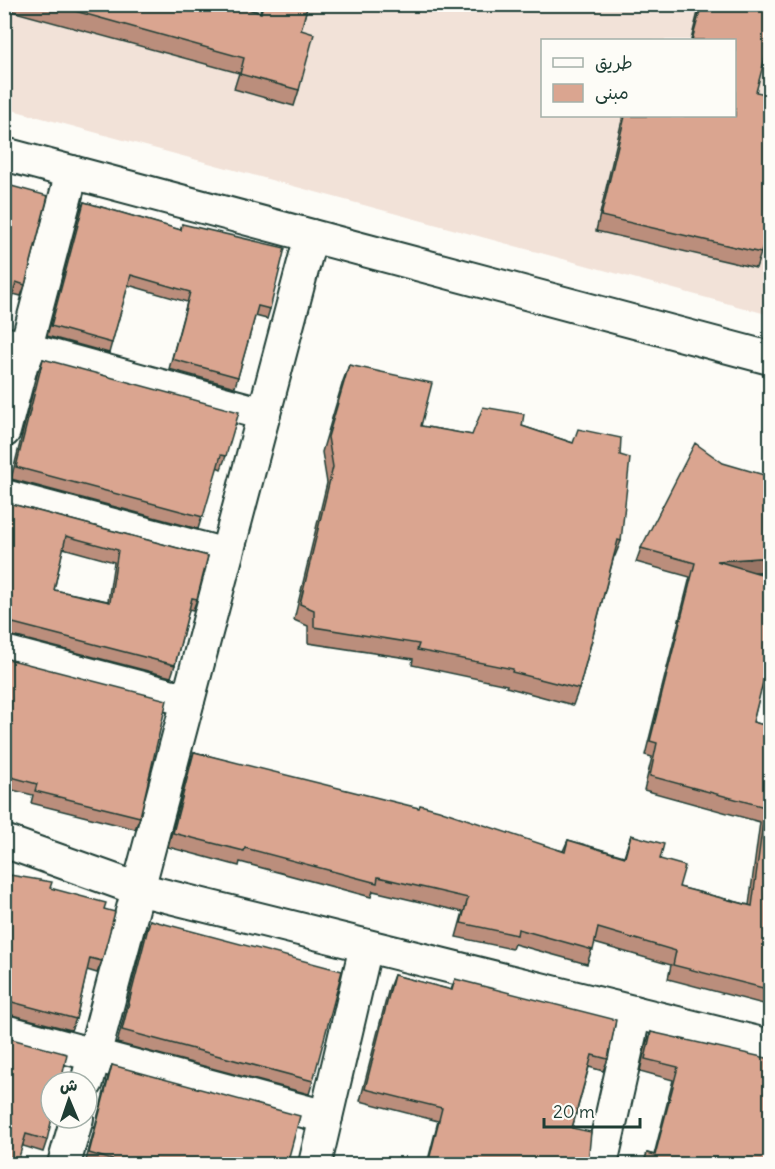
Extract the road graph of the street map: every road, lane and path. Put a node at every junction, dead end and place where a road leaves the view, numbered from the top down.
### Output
1 (4, 154) edge
2 (72, 172) junction
3 (311, 236) junction
4 (15, 346) edge
5 (771, 358) edge
6 (264, 414) junction
7 (4, 431) edge
8 (4, 496) edge
9 (226, 555) junction
10 (4, 652) edge
11 (188, 700) junction
12 (4, 841) edge
13 (138, 889) junction
14 (366, 946) junction
15 (635, 1012) junction
16 (4, 1031) edge
17 (771, 1046) edge
18 (91, 1068) edge
19 (326, 1117) junction
20 (74, 1130) edge
21 (64, 1164) edge
22 (315, 1164) edge
23 (601, 1164) edge

1 - 2 street
2 - 3 street
2 - 4 street
3 - 5 street
3 - 6 street
4 - 6 street
4 - 7 street
6 - 9 street
8 - 9 street
9 - 11 street
10 - 11 street
11 - 13 street
12 - 13 street
13 - 14 street
13 - 18 street
14 - 15 street
14 - 19 street
15 - 17 street
15 - 23 street
16 - 18 street
18 - 19 street
19 - 22 street
20 - 21 street

